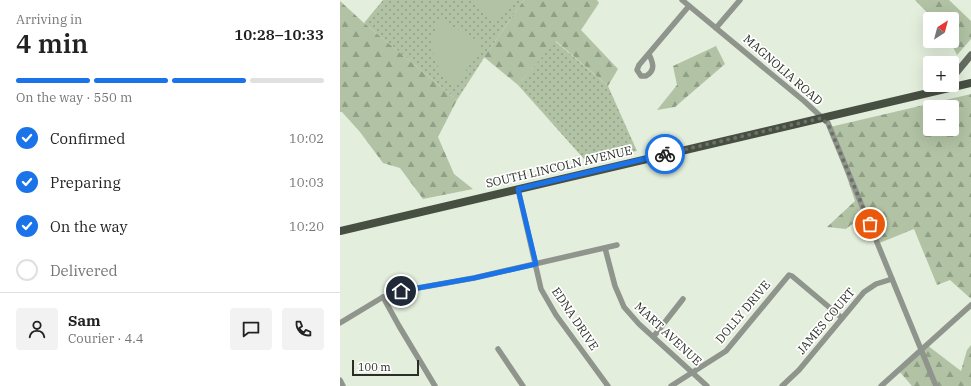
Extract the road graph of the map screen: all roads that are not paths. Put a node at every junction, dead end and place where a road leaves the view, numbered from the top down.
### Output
1 (682, 0) edge
2 (740, 0) edge
3 (689, 6) junction
4 (716, 28) junction
5 (649, 54) dead end
6 (971, 55) edge
7 (959, 70) edge
8 (971, 83) edge
9 (959, 85) edge
10 (929, 92) edge
11 (822, 118) junction
12 (518, 189) junction
13 (340, 230) edge
14 (617, 245) dead end
15 (605, 248) junction
16 (536, 264) junction
17 (892, 279) junction
18 (383, 297) junction
19 (683, 299) dead end
20 (971, 305) edge
21 (842, 318) junction
22 (340, 323) edge
23 (654, 336) junction
24 (498, 349) dead end
25 (922, 350) junction
26 (693, 373) junction
27 (340, 380) edge
28 (343, 386) edge
29 (435, 386) edge
30 (523, 386) edge
31 (608, 386) edge
32 (671, 386) edge
33 (707, 386) edge
34 (782, 386) edge
35 (881, 386) edge
36 (936, 386) edge

1 - 3 street, MAGNOLIA ROAD
2 - 4 street
3 - 4 street, MAGNOLIA ROAD
3 - 5 street
4 - 11 street, MAGNOLIA ROAD
6 - 7 main road
8 - 9 main road, SOUTH LINCOLN AVENUE
10 - 11 main road, SOUTH LINCOLN AVENUE
11 - 12 main road, SOUTH LINCOLN AVENUE
11 - 17 street, MAGNOLIA ROAD
12 - 13 main road, SOUTH LINCOLN AVENUE
12 - 16 street, EDNA DRIVE
14 - 15 street
15 - 16 street
15 - 23 street, MART AVENUE
16 - 18 street
16 - 31 street, EDNA DRIVE
17 - 21 street, JAMES COURT
17 - 25 street, MAGNOLIA ROAD
18 - 22 street
18 - 29 street
19 - 23 street
20 - 25 street
21 - 26 street, DOLLY DRIVE
21 - 34 street, JAMES COURT
23 - 26 street, MART AVENUE
24 - 30 street
25 - 35 street
25 - 36 street, MAGNOLIA ROAD
26 - 32 street, DOLLY DRIVE
26 - 33 street, MART AVENUE
27 - 28 street

